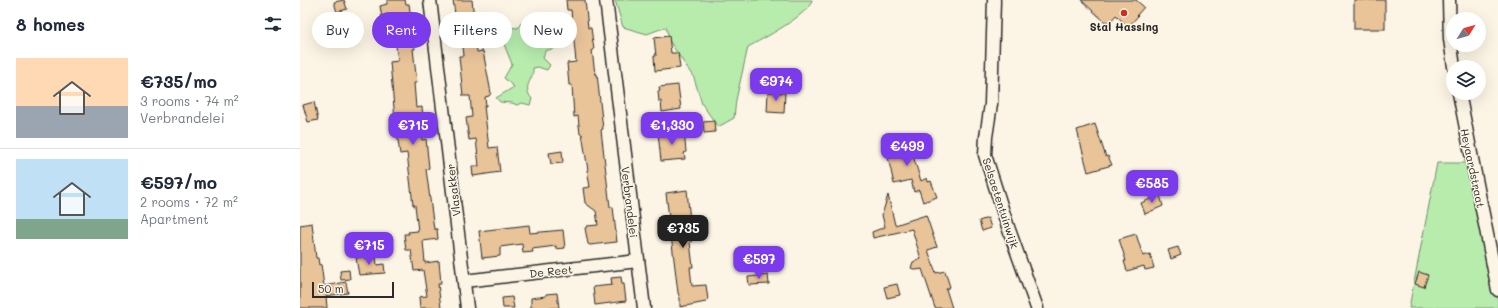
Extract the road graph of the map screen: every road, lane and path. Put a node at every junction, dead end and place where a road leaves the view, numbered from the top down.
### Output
1 (430, 0) edge
2 (606, 0) edge
3 (994, 0) edge
4 (1449, 0) edge
5 (1453, 60) edge
6 (1460, 100) edge
7 (638, 261) junction
8 (464, 281) junction
9 (1498, 290) edge
10 (467, 308) edge
11 (644, 308) edge
12 (1037, 308) edge

1 - 8 street, Vlasakker
2 - 7 street, Verbrandelei
3 - 12 street, Selsaetentuinwijk
4 - 5 street
6 - 9 street, Heyaardstraat
7 - 8 street, De Reet
7 - 11 street, Verbrandelei
8 - 10 street, Vlasakker

